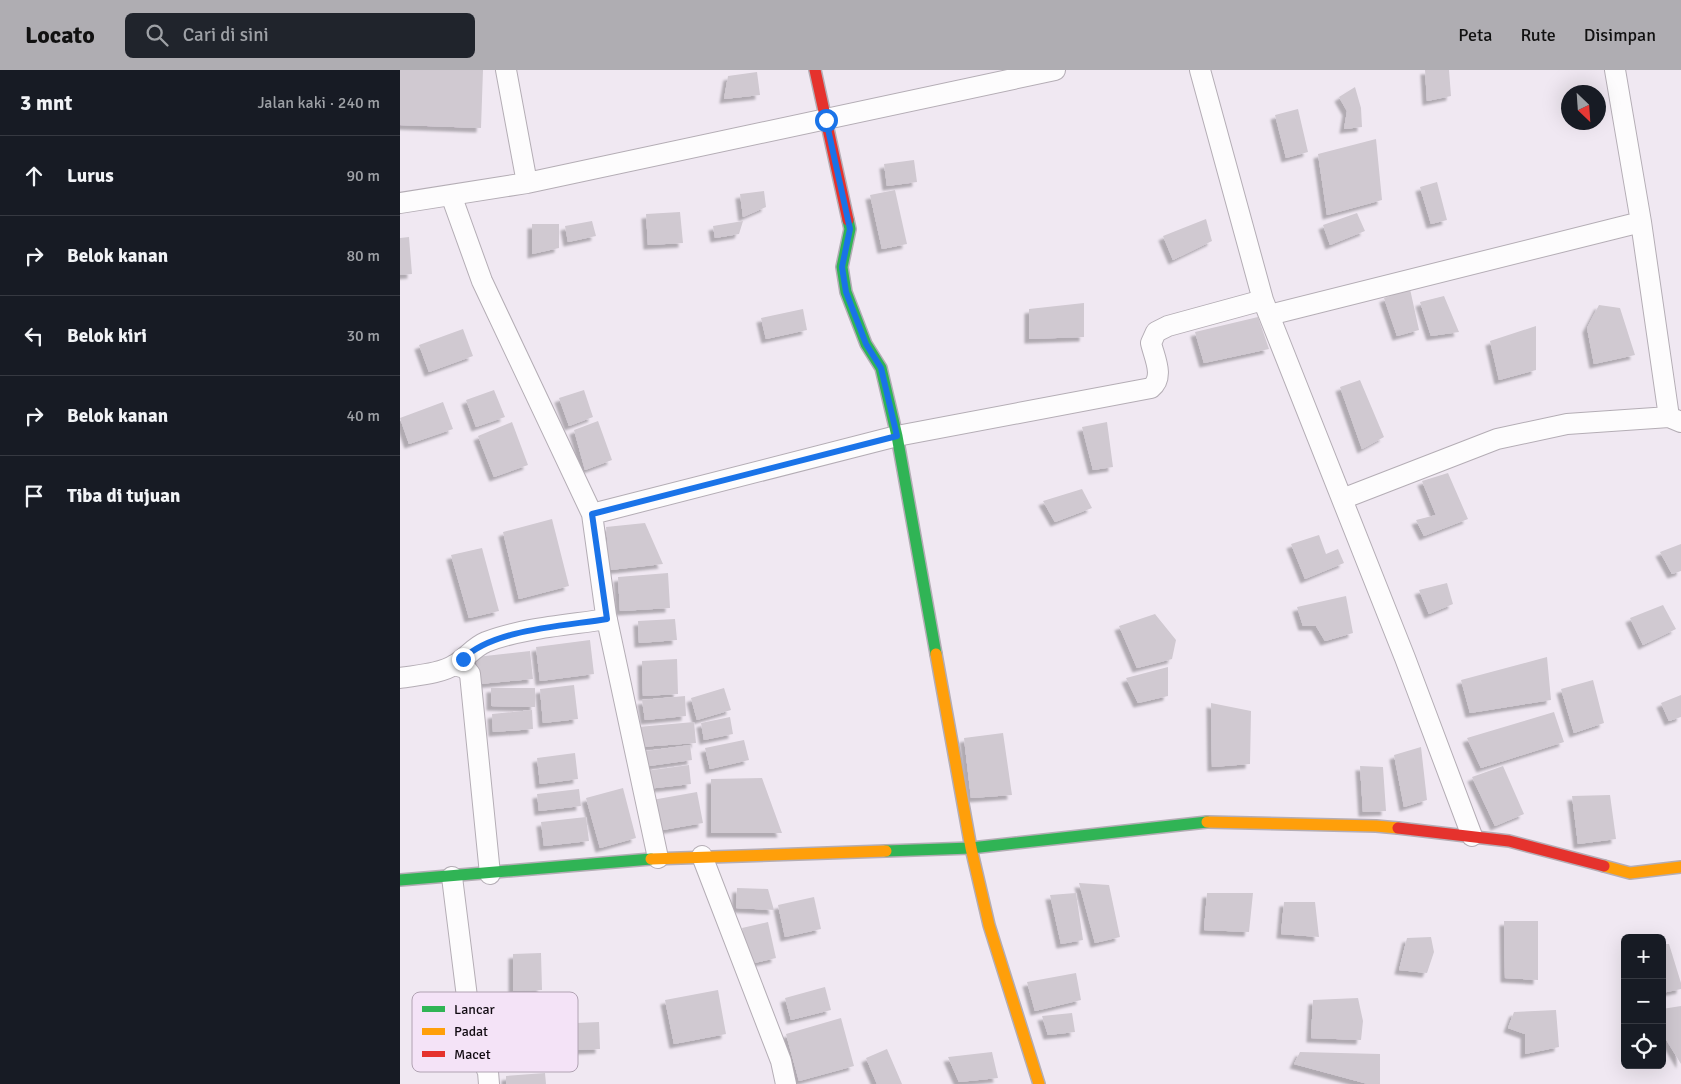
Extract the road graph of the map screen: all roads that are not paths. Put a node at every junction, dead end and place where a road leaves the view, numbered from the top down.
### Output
1 (506, 70) edge
2 (815, 70) edge
3 (1200, 70) edge
4 (1615, 70) edge
5 (1042, 71) edge
6 (826, 120) junction
7 (528, 183) junction
8 (451, 194) junction
9 (400, 203) edge
10 (1641, 222) junction
11 (1266, 308) junction
12 (1675, 419) edge
13 (897, 436) junction
14 (1342, 499) junction
15 (592, 514) junction
16 (607, 619) junction
17 (454, 665) junction
18 (400, 678) edge
19 (1472, 836) junction
20 (972, 848) junction
21 (702, 856) junction
22 (658, 858) junction
23 (1681, 867) edge
24 (490, 874) junction
25 (452, 877) junction
26 (400, 880) edge
27 (466, 992) edge
28 (786, 1084) edge
29 (1039, 1084) edge

1 - 7 street
2 - 6 street
3 - 11 street
4 - 10 street
5 - 6 street
6 - 7 street
6 - 13 street
7 - 8 street
8 - 9 street
8 - 15 street
10 - 11 street
10 - 12 street
11 - 13 street
11 - 14 street
12 - 14 street
13 - 15 street
13 - 20 street
14 - 19 street
15 - 16 street
16 - 17 street
16 - 22 street
17 - 18 street
17 - 24 street
19 - 20 street
19 - 23 street
20 - 21 street
20 - 29 street
21 - 22 street
21 - 28 street
22 - 24 street
24 - 25 street
25 - 26 street
25 - 27 street

